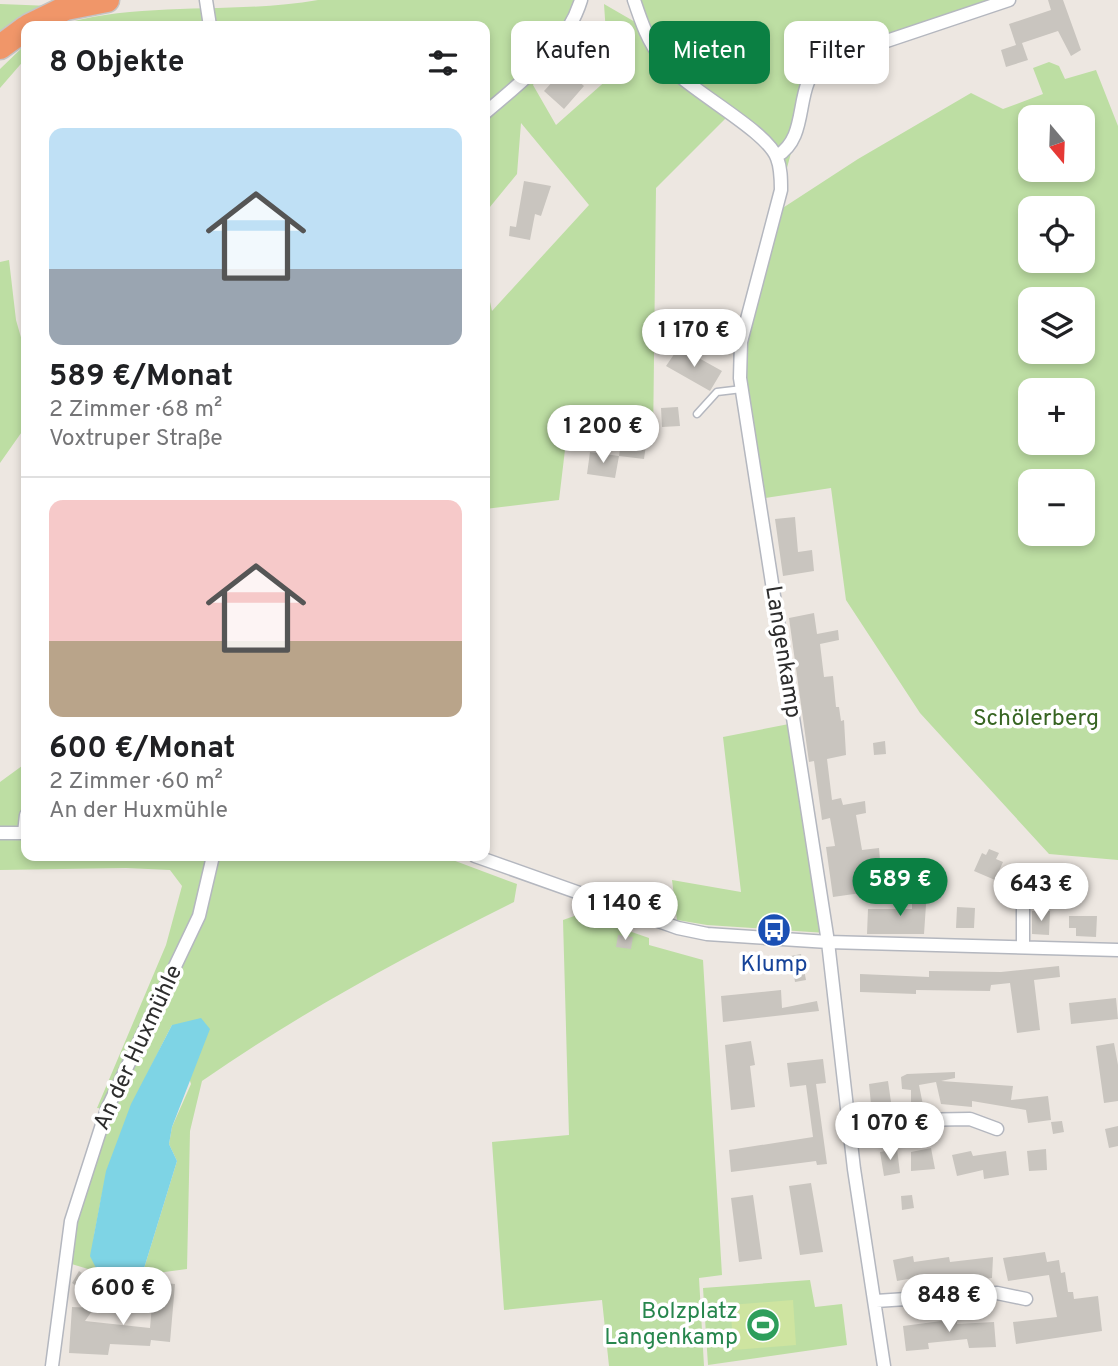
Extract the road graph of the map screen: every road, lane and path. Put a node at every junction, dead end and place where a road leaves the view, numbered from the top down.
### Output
1 (107, 0) edge
2 (206, 0) edge
3 (581, 0) edge
4 (634, 0) edge
5 (1009, 0) edge
6 (39, 21) edge
7 (209, 21) edge
8 (21, 31) edge
9 (0, 47) edge
10 (490, 108) edge
11 (777, 156) junction
12 (742, 389) junction
13 (697, 414) dead end
14 (0, 833) edge
15 (21, 833) edge
16 (212, 861) edge
17 (489, 861) edge
18 (600, 901) junction
19 (1023, 904) dead end
20 (594, 919) dead end
21 (828, 942) junction
22 (1023, 946) junction
23 (1118, 950) edge
24 (850, 1121) junction
25 (997, 1129) dead end
26 (1026, 1299) dead end
27 (876, 1301) junction
28 (52, 1366) edge
29 (884, 1366) edge

1 - 6 highway
2 - 7 street
3 - 10 street
4 - 11 street
5 - 11 street
8 - 9 highway
11 - 12 street, Langenkamp
12 - 13 lane
12 - 21 street, Langenkamp
14 - 15 street
16 - 28 street, An der Huxmühle
17 - 18 street
18 - 20 lane
18 - 21 street
19 - 22 street
21 - 22 street
21 - 24 street, Langenkamp
22 - 23 street
24 - 25 street
24 - 27 street, Langenkamp
26 - 27 street
27 - 29 street, Langenkamp

